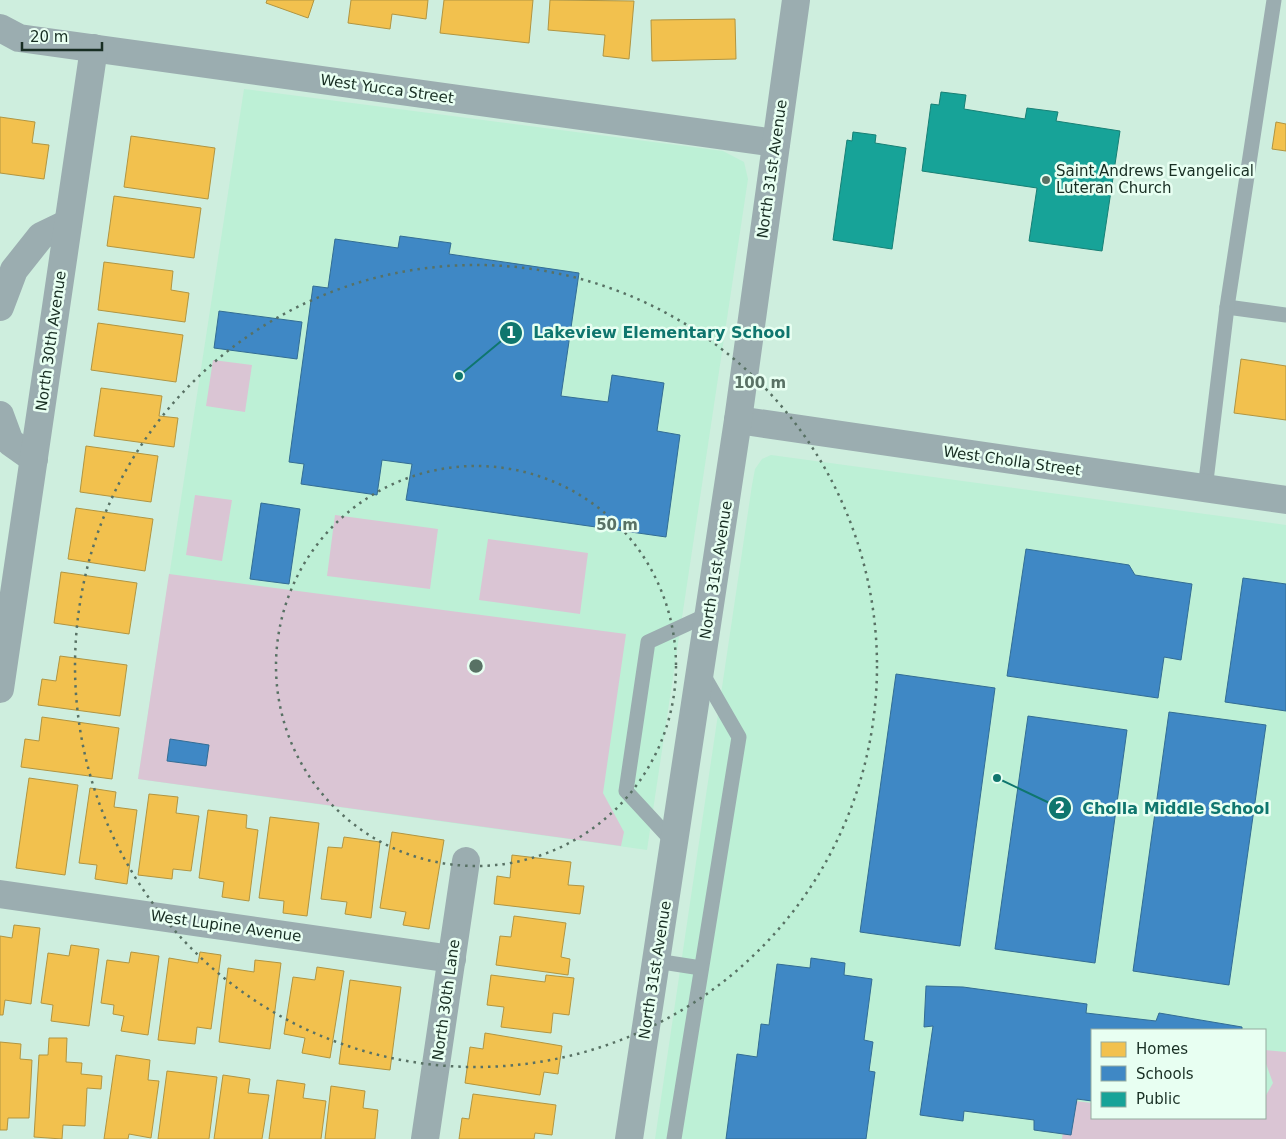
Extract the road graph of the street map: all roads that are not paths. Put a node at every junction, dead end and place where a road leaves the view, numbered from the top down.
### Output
1 (796, 0) edge
2 (1274, 0) edge
3 (0, 28) edge
4 (94, 48) junction
5 (776, 143) junction
6 (68, 223) junction
7 (0, 307) edge
8 (1227, 307) junction
9 (1286, 315) edge
10 (0, 415) edge
11 (738, 420) junction
12 (34, 459) junction
13 (1204, 489) junction
14 (1286, 500) edge
15 (709, 614) junction
16 (5, 622) edge
17 (700, 670) junction
18 (0, 689) edge
19 (674, 843) junction
20 (466, 861) dead end
21 (0, 894) edge
22 (452, 959) junction
23 (656, 961) junction
24 (701, 968) junction
25 (425, 1139) edge
26 (629, 1139) edge
27 (674, 1139) edge

1 - 5 street, North 31st Avenue
2 - 8 lane
3 - 4 street, West Yucca Street
4 - 5 street, West Yucca Street
4 - 6 street, North 30th Avenue
5 - 11 street, North 31st Avenue
6 - 7 street
6 - 12 street, North 30th Avenue
8 - 9 lane
8 - 13 lane
10 - 12 street
11 - 13 street, West Cholla Street
11 - 15 street, North 31st Avenue
12 - 16 street, North 30th Avenue
13 - 14 street, West Cholla Street
15 - 17 street, North 31st Avenue
15 - 19 lane
16 - 18 street, North 30th Avenue
17 - 19 street, North 31st Avenue
17 - 24 lane
19 - 23 street, North 31st Avenue
20 - 22 street, North 30th Lane
21 - 22 street, West Lupine Avenue
22 - 25 street, North 30th Lane
23 - 24 lane
23 - 26 street, North 31st Avenue
24 - 27 lane

